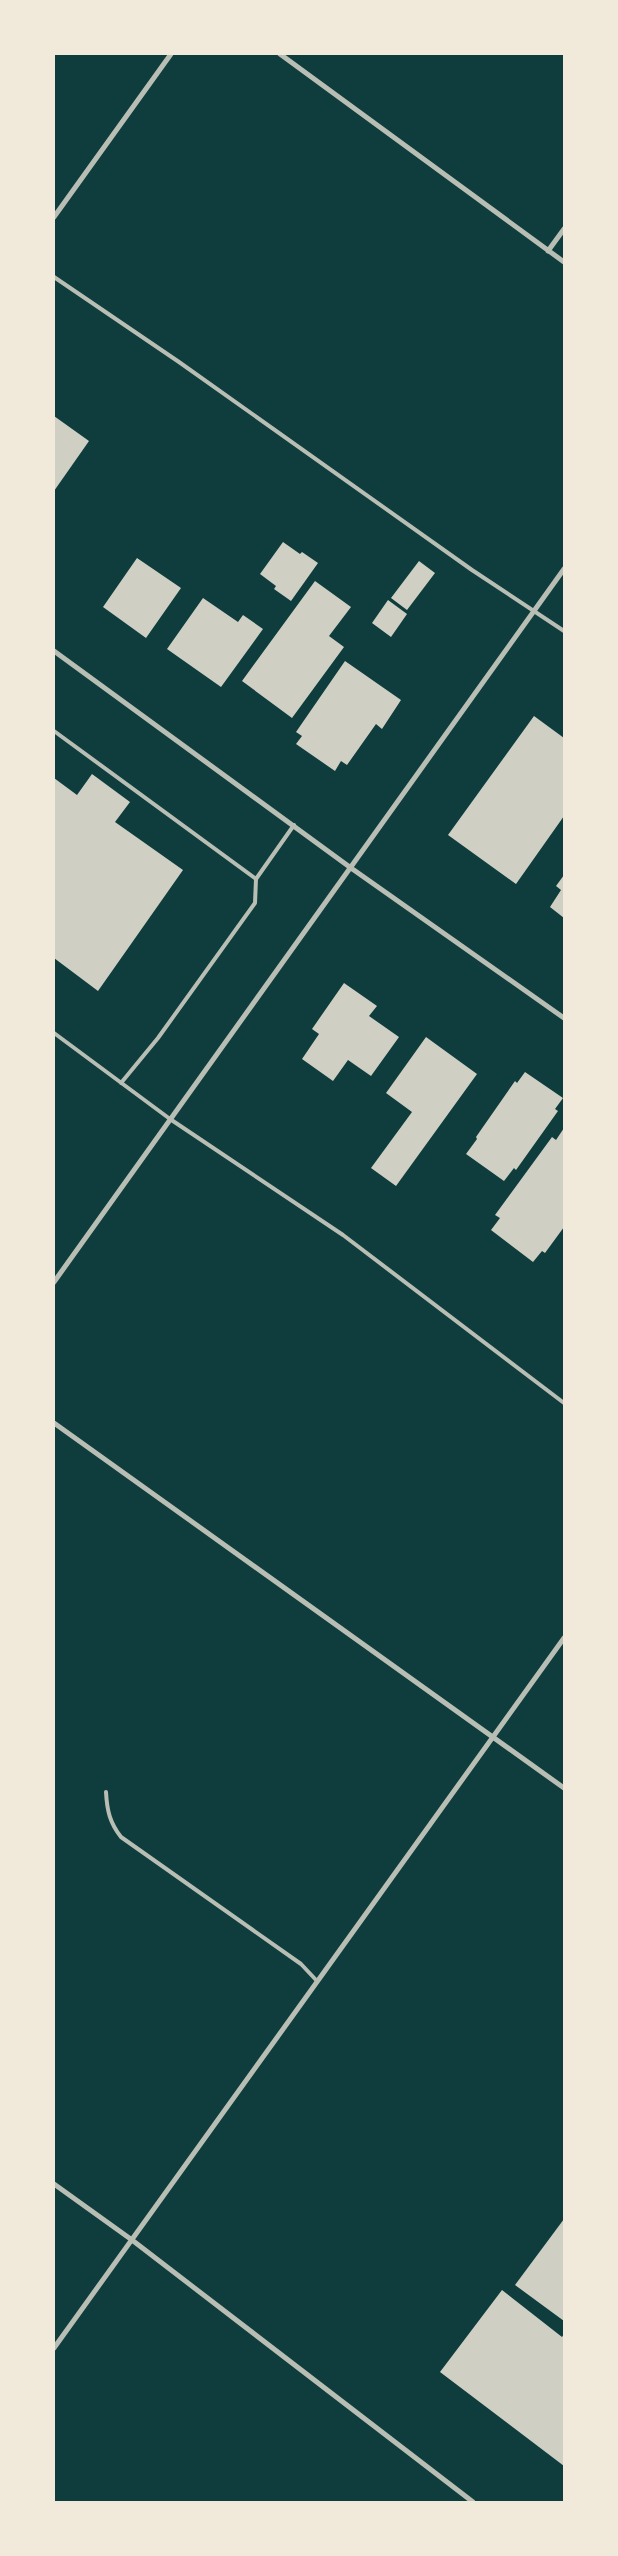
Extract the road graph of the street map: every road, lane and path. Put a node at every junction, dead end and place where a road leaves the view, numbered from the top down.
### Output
1 (171, 54) edge
2 (280, 54) edge
3 (54, 217) edge
4 (564, 229) edge
5 (548, 251) junction
6 (564, 262) edge
7 (54, 277) edge
8 (564, 569) edge
9 (534, 611) junction
10 (564, 631) edge
11 (54, 651) edge
12 (54, 731) edge
13 (294, 825) junction
14 (351, 868) junction
15 (256, 879) junction
16 (564, 1018) edge
17 (54, 1033) edge
18 (121, 1083) junction
19 (170, 1119) junction
20 (54, 1282) edge
21 (564, 1402) edge
22 (54, 1423) edge
23 (564, 1638) edge
24 (493, 1737) junction
25 (564, 1788) edge
26 (106, 1792) dead end
27 (317, 1981) junction
28 (54, 2184) edge
29 (132, 2240) junction
30 (54, 2348) edge
31 (473, 2502) edge

1 - 3 street
2 - 5 street
4 - 5 street
5 - 6 street
7 - 9 lane
8 - 9 street
9 - 10 lane
9 - 14 street
11 - 13 street
12 - 15 lane
13 - 14 street
13 - 15 lane
14 - 16 street
14 - 19 street
15 - 18 lane
17 - 18 lane
18 - 19 lane
19 - 20 street
19 - 21 lane
22 - 24 street
23 - 24 street
24 - 25 street
24 - 27 street
26 - 27 lane
27 - 29 street
28 - 29 street
29 - 30 street
29 - 31 street

